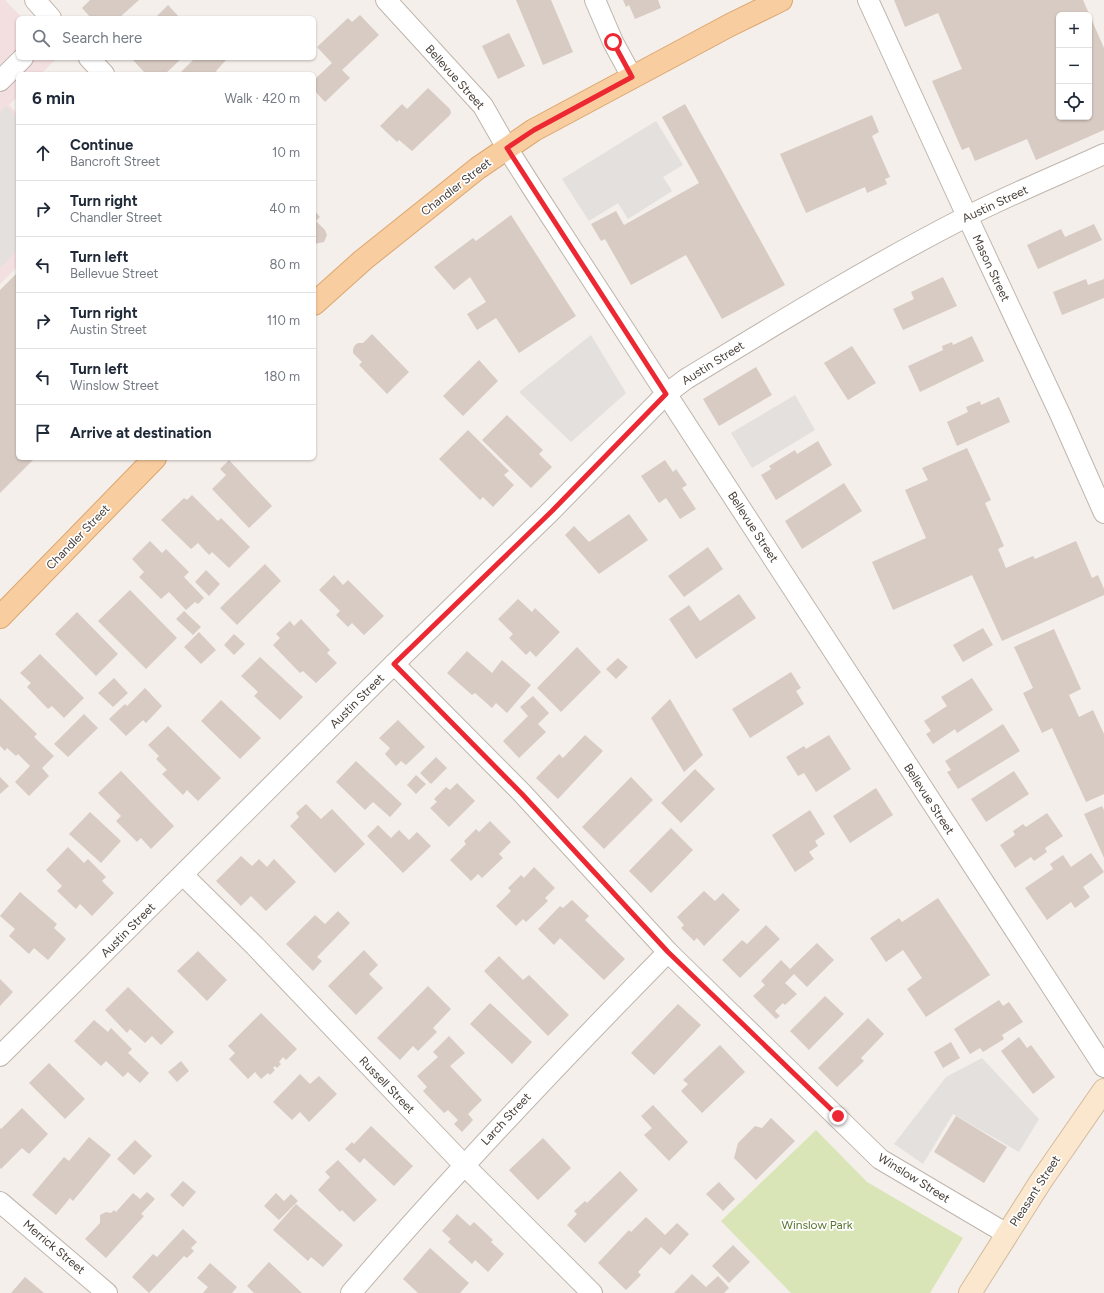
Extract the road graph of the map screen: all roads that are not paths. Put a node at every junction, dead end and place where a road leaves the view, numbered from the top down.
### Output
1 (35, 0) edge
2 (386, 0) edge
3 (595, 0) edge
4 (781, 0) edge
5 (868, 0) edge
6 (49, 16) edge
7 (21, 60) edge
8 (91, 60) edge
9 (102, 72) edge
10 (632, 77) junction
11 (0, 81) edge
12 (507, 148) junction
13 (1104, 154) edge
14 (967, 216) junction
15 (316, 302) edge
16 (666, 394) junction
17 (153, 460) edge
18 (1104, 513) edge
19 (0, 616) edge
20 (394, 664) junction
21 (183, 875) junction
22 (668, 952) junction
23 (0, 1056) edge
24 (1104, 1067) edge
25 (1104, 1090) edge
26 (464, 1164) junction
27 (0, 1202) edge
28 (1007, 1234) junction
29 (107, 1293) edge
30 (351, 1293) edge
31 (592, 1293) edge
32 (970, 1293) edge

1 - 6 street
2 - 12 street, Bellevue Street
3 - 10 street
4 - 10 main road, Chandler Street
5 - 14 street, Mason Street
7 - 11 street
8 - 9 street
10 - 12 main road, Chandler Street
12 - 15 main road, Chandler Street
12 - 16 street, Bellevue Street
13 - 14 street, Austin Street
14 - 16 street, Austin Street
14 - 18 street, Mason Street
16 - 20 street, Austin Street
16 - 24 street, Bellevue Street
17 - 19 main road, Chandler Street
20 - 21 street, Austin Street
20 - 22 street, Winslow Street
21 - 23 street, Austin Street
21 - 26 street, Russell Street
22 - 26 street, Larch Street
22 - 28 street, Winslow Street
25 - 28 main road, Pleasant Street
26 - 30 street, Larch Street
26 - 31 street, Russell Street
27 - 29 street, Merrick Street
28 - 32 main road, Pleasant Street

